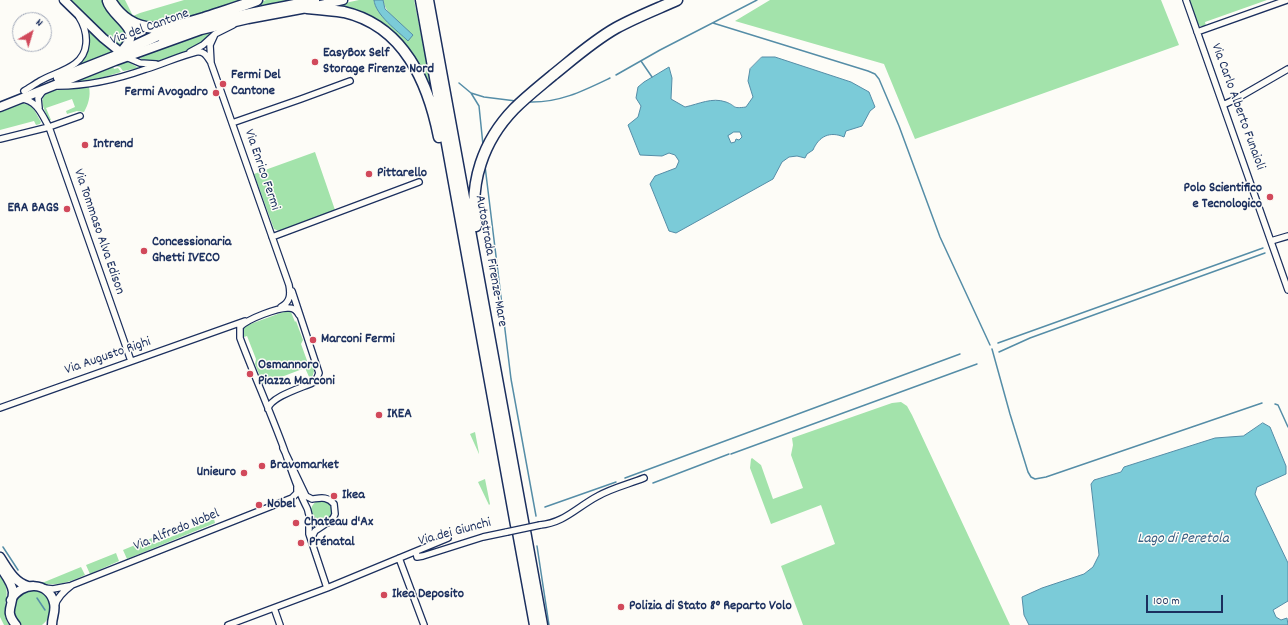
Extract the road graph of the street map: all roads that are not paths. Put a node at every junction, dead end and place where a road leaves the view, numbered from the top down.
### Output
1 (64, 0) edge
2 (107, 0) edge
3 (110, 0) edge
4 (257, 0) edge
5 (314, 0) edge
6 (343, 0) edge
7 (421, 0) edge
8 (428, 0) edge
9 (677, 0) edge
10 (1186, 0) edge
11 (1287, 0) edge
12 (72, 7) junction
13 (307, 8) junction
14 (248, 19) junction
15 (184, 24) junction
16 (1197, 32) junction
17 (215, 34) junction
18 (124, 53) junction
19 (184, 55) junction
20 (211, 63) junction
21 (159, 64) junction
22 (1288, 70) edge
23 (350, 81) dead end
24 (49, 87) junction
25 (24, 91) junction
26 (17, 100) junction
27 (0, 102) edge
28 (1224, 105) junction
29 (0, 107) edge
30 (41, 112) junction
31 (80, 116) dead end
32 (232, 123) junction
33 (49, 127) junction
34 (0, 139) edge
35 (420, 182) dead end
36 (462, 226) junction
37 (1288, 236) edge
38 (272, 237) junction
39 (1271, 241) junction
40 (289, 285) junction
41 (1288, 290) edge
42 (278, 310) junction
43 (299, 315) junction
44 (249, 320) junction
45 (223, 329) junction
46 (240, 338) junction
47 (493, 352) junction
48 (131, 361) junction
49 (261, 391) junction
50 (278, 398) junction
51 (0, 408) edge
52 (268, 409) junction
53 (283, 448) junction
54 (644, 478) dead end
55 (297, 487) junction
56 (292, 498) junction
57 (316, 499) junction
58 (304, 504) junction
59 (309, 513) junction
60 (328, 523) junction
61 (521, 529) junction
62 (448, 538) dead end
63 (311, 539) junction
64 (416, 552) junction
65 (0, 557) edge
66 (399, 558) junction
67 (0, 567) edge
68 (28, 586) junction
69 (72, 586) junction
70 (41, 588) junction
71 (327, 588) junction
72 (11, 600) junction
73 (55, 607) junction
74 (274, 608) junction
75 (53, 621) edge
76 (15, 624) edge
77 (48, 625) edge
78 (228, 625) edge
79 (280, 625) edge
80 (424, 625) edge
81 (534, 625) edge
82 (542, 625) edge

1 - 12 main road
2 - 18 main road
3 - 15 highway
4 - 15 highway
5 - 18 main road, Via del Cantone
6 - 13 main road, Via del Cantone
7 - 36 highway, Autostrada Firenze-Mare
8 - 47 highway, Autostrada Firenze-Mare
9 - 47 highway
10 - 16 street, Via Carlo Alberto Funaioli
11 - 16 street
12 - 18 main road
12 - 25 street
13 - 14 main road, Via del Cantone
13 - 36 highway
14 - 17 street, Via del Cantone
14 - 18 main road, Via del Cantone
15 - 18 highway
16 - 28 street, Via Carlo Alberto Funaioli
17 - 19 street, Via del Cantone
17 - 20 street, Via Enrico Fermi
18 - 21 street, Via del Cantone
18 - 24 main road, Via del Cantone
18 - 25 main road, Via del Cantone
19 - 20 street, Via del Cantone
19 - 21 street, Via del Cantone
20 - 32 street, Via Enrico Fermi
21 - 24 street, Via del Cantone
22 - 28 street
23 - 32 street
24 - 26 main road, Via del Cantone
24 - 30 street, Via Tommaso Alva Edison
25 - 27 main road, Via del Cantone
26 - 29 main road, Via del Cantone
26 - 30 street, Via Tommaso Alva Edison
28 - 39 street, Via Carlo Alberto Funaioli
30 - 33 street, Via Tommaso Alva Edison
31 - 33 street
32 - 38 street, Via Enrico Fermi
33 - 34 street
33 - 48 street, Via Tommaso Alva Edison
35 - 38 street
36 - 61 highway, Autostrada Firenze-Mare
37 - 39 street
38 - 40 street, Via Enrico Fermi
39 - 41 street, Via Carlo Alberto Funaioli
40 - 42 street, Via Enrico Fermi
40 - 43 street
42 - 43 street
42 - 44 street
43 - 50 street
44 - 45 street, Via Augusto Righi
44 - 46 street
45 - 46 street
45 - 48 street, Via Augusto Righi
46 - 49 street
47 - 61 highway, Autostrada Firenze-Mare
48 - 51 street, Via Augusto Righi
49 - 50 street
49 - 52 street
50 - 52 street
52 - 53 street
53 - 55 street
53 - 57 street
54 - 64 street, Via dei Giunchi, bridge
55 - 56 street
55 - 58 street
56 - 58 street
56 - 69 street, Via Alfredo Nobel
57 - 59 street
57 - 60 street
58 - 59 street
59 - 60 street
59 - 63 street
60 - 63 street
61 - 81 highway, Autostrada Firenze-Mare
61 - 82 highway, Autostrada Firenze-Mare
62 - 64 street
63 - 71 street
64 - 66 street, Via dei Giunchi
65 - 68 main road
66 - 71 street, Via dei Giunchi
66 - 80 street
67 - 72 main road
68 - 70 main road
68 - 72 main road
69 - 70 street, Via Alfredo Nobel
69 - 73 street, Via Alfredo Nobel
70 - 73 main road
71 - 74 street, Via dei Giunchi
72 - 76 main road
73 - 75 main road
74 - 78 street, Via dei Giunchi
74 - 79 street
75 - 77 main road

